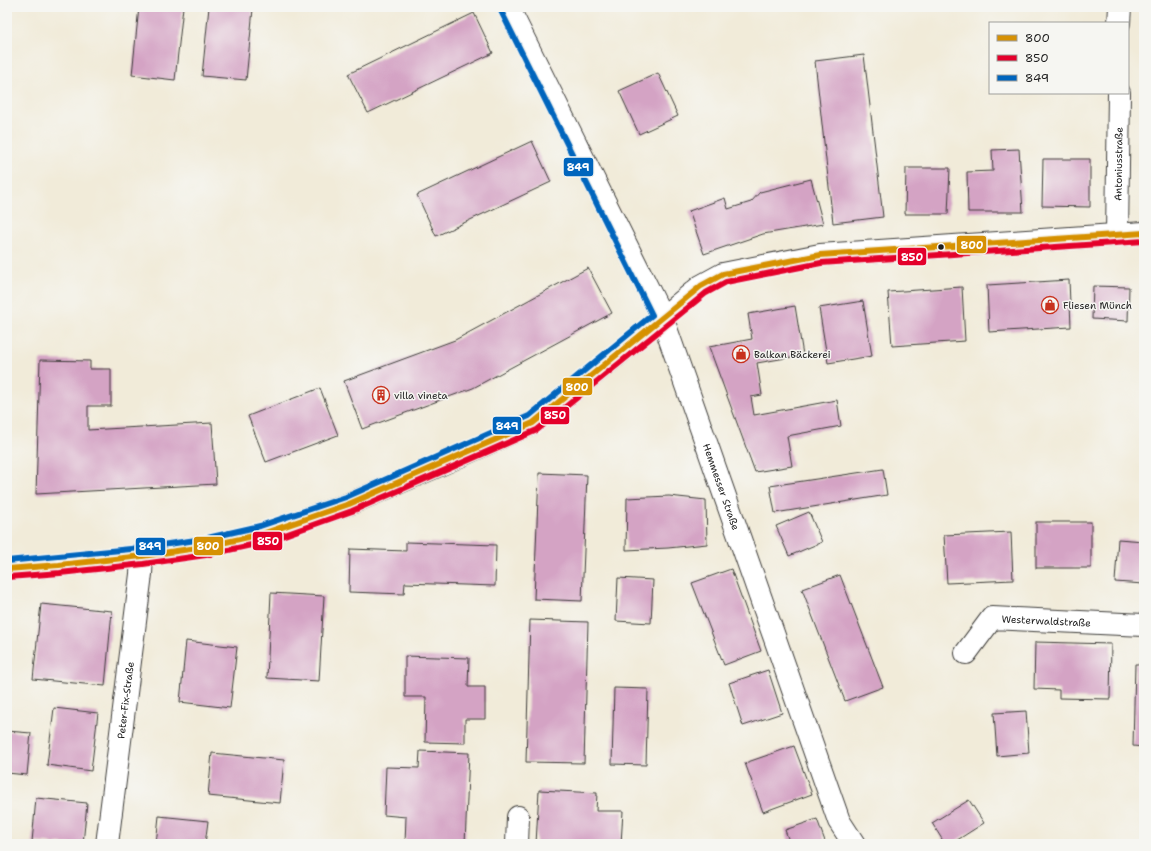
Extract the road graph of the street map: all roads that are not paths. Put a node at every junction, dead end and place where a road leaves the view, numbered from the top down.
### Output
1 (508, 7) edge
2 (1120, 7) edge
3 (1120, 22) edge
4 (1119, 94) edge
5 (1144, 233) edge
6 (1117, 235) junction
7 (662, 317) junction
8 (142, 556) junction
9 (7, 569) edge
10 (1144, 625) edge
11 (966, 653) dead end
12 (518, 817) dead end
13 (107, 844) edge
14 (517, 844) edge
15 (854, 844) edge

1 - 7 street, Hemmesser Straße
2 - 3 street
4 - 6 street, Antoniusstraße
5 - 6 street
6 - 7 street
7 - 8 street
7 - 15 street, Hemmesser Straße
8 - 9 street
8 - 13 street, Peter-Fix-Straße
10 - 11 street, Westerwaldstraße
12 - 14 street

